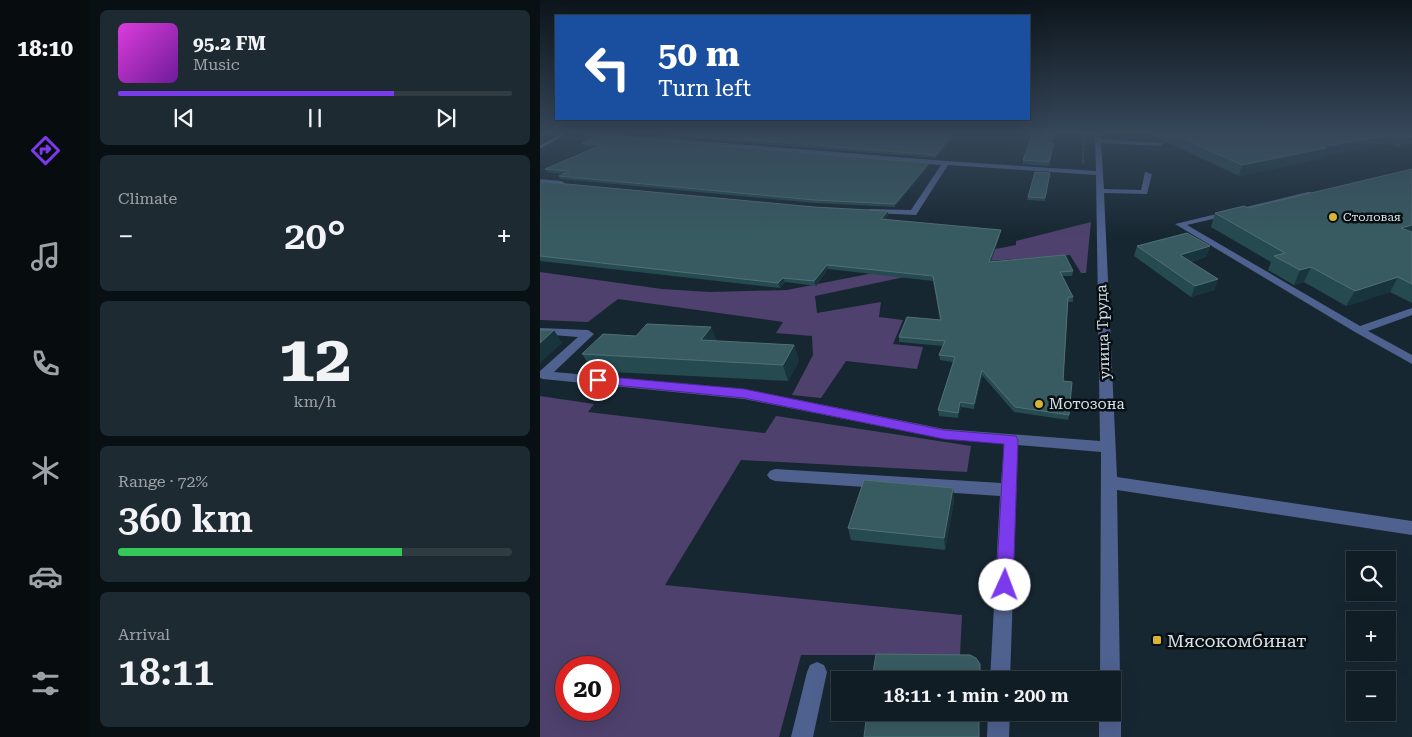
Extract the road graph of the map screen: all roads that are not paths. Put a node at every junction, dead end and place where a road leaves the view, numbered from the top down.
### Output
1 (943, 167) edge
2 (1013, 167) edge
3 (1098, 167) edge
4 (1098, 173) junction
5 (1148, 174) dead end
6 (540, 181) edge
7 (570, 184) edge
8 (1099, 191) junction
9 (1321, 191) edge
10 (860, 210) edge
11 (1412, 311) edge
12 (1360, 330) junction
13 (540, 331) edge
14 (1412, 360) edge
15 (1011, 440) junction
16 (1107, 447) junction
17 (775, 475) dead end
18 (1108, 482) junction
19 (1009, 490) junction
20 (1412, 528) edge
21 (1000, 671) edge
22 (1110, 671) edge
23 (817, 672) dead end
24 (999, 721) edge
25 (1110, 721) edge
26 (802, 737) edge
27 (998, 737) edge
28 (1110, 737) edge

1 - 10 street
2 - 4 street
3 - 4 street, улица Труда
4 - 8 street, улица Труда
5 - 8 street
6 - 7 street
8 - 16 street, улица Труда
9 - 12 street
11 - 12 street
12 - 14 street
13 - 15 street
15 - 16 street
15 - 19 street
16 - 18 street, улица Труда
17 - 19 street
18 - 20 street
18 - 22 street, улица Труда
19 - 21 street
23 - 26 street
24 - 27 street
25 - 28 street

